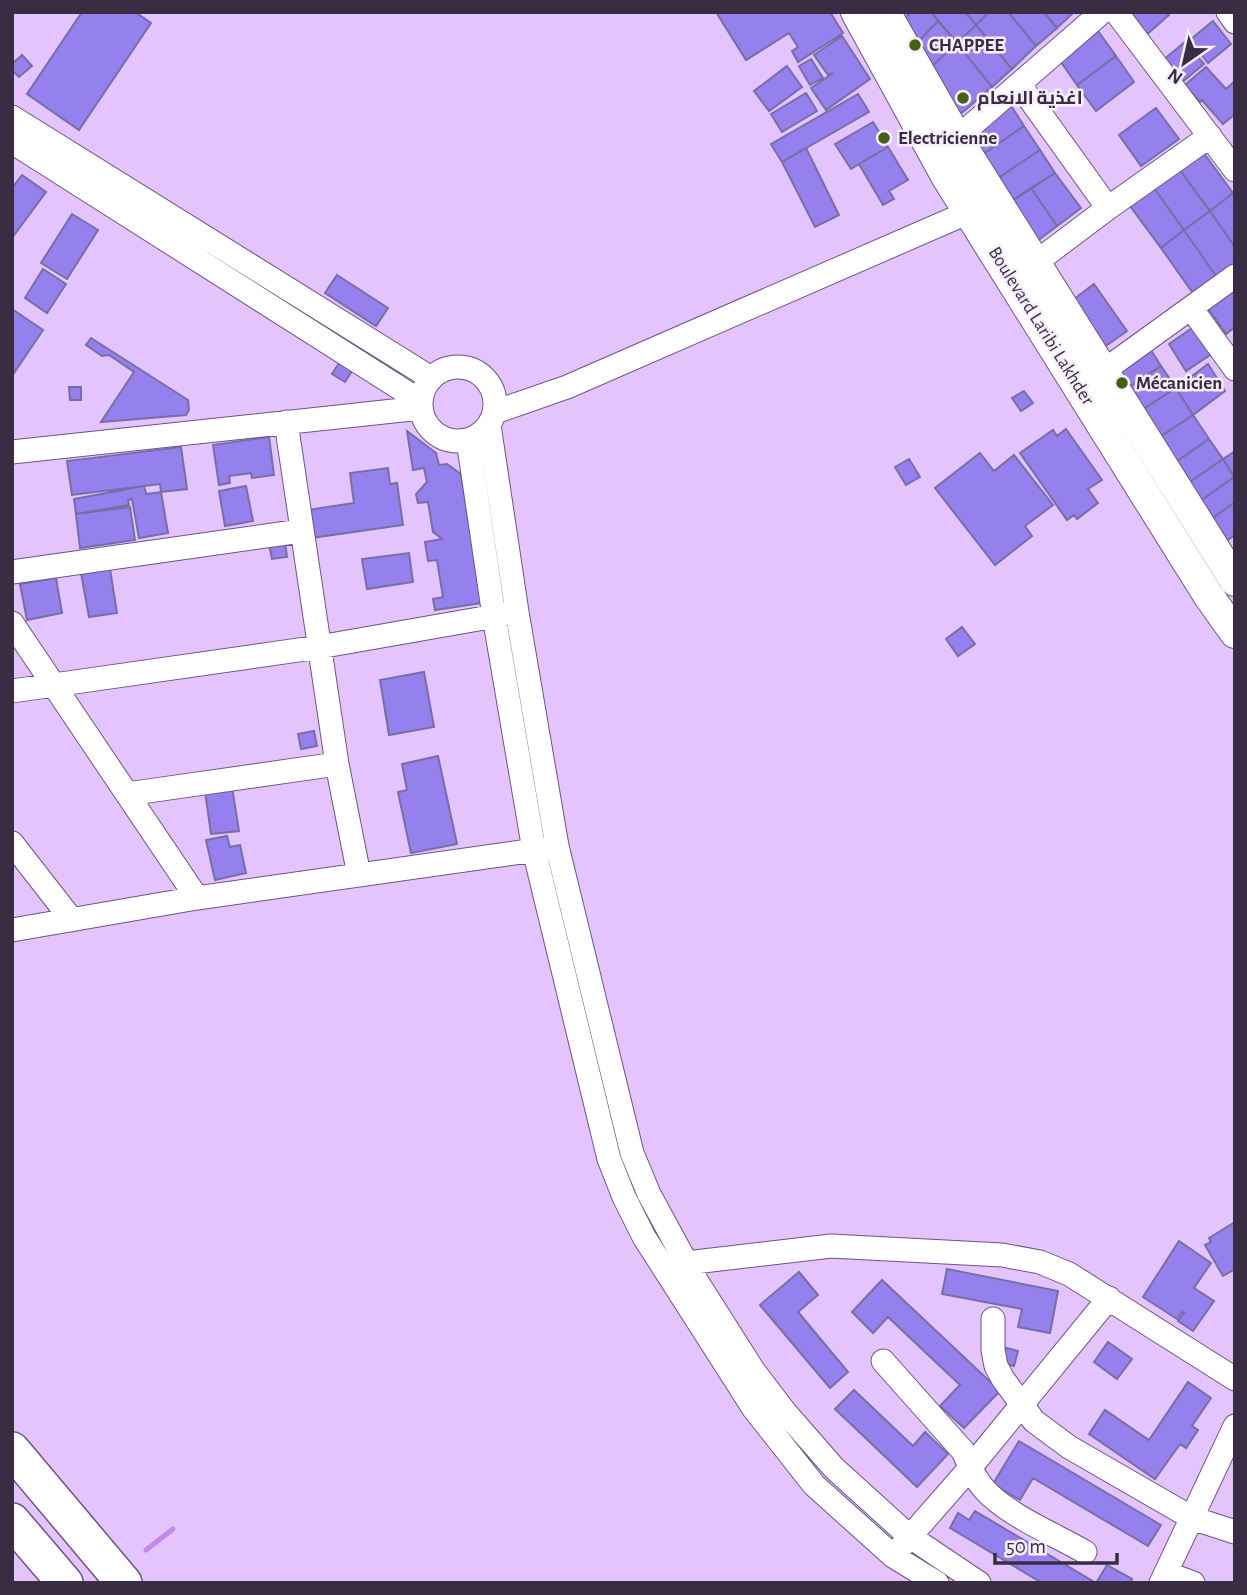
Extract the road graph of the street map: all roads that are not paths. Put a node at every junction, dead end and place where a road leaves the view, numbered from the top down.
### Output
1 (856, 12) edge
2 (1102, 12) edge
3 (1116, 12) edge
4 (1228, 12) edge
5 (892, 16) edge
6 (1235, 22) edge
7 (1019, 84) junction
8 (12, 117) edge
9 (1210, 136) junction
10 (12, 142) edge
11 (945, 146) junction
12 (1235, 170) edge
13 (1108, 208) junction
14 (969, 212) junction
15 (1035, 263) junction
16 (1235, 276) edge
17 (1191, 308) junction
18 (1235, 369) edge
19 (1102, 372) junction
20 (431, 379) junction
21 (421, 405) junction
22 (492, 419) junction
23 (286, 422) junction
24 (468, 440) junction
25 (12, 452) edge
26 (301, 531) junction
27 (12, 572) edge
28 (1235, 581) edge
29 (517, 612) junction
30 (494, 616) junction
31 (12, 623) edge
32 (1235, 633) edge
33 (319, 646) junction
34 (54, 684) junction
35 (12, 691) edge
36 (337, 764) junction
37 (127, 794) junction
38 (12, 844) edge
39 (545, 848) junction
40 (359, 875) junction
41 (197, 898) junction
42 (72, 920) junction
43 (12, 930) edge
44 (686, 1263) junction
45 (663, 1270) junction
46 (1109, 1298) junction
47 (993, 1319) dead end
48 (883, 1361) dead end
49 (1235, 1379) edge
50 (1021, 1404) junction
51 (1235, 1426) edge
52 (12, 1450) edge
53 (970, 1468) junction
54 (1192, 1518) junction
55 (12, 1521) edge
56 (1235, 1532) edge
57 (909, 1536) junction
58 (1085, 1552) dead end
59 (893, 1556) junction
60 (1164, 1578) edge
61 (65, 1583) edge
62 (124, 1583) edge
63 (937, 1583) edge
64 (979, 1583) edge
65 (1193, 1583) edge

1 - 11 main road, Boulevard Laribi Lakhder
2 - 7 street
3 - 9 street
4 - 6 street
5 - 11 main road, Boulevard Laribi Lakhder
7 - 11 street
7 - 13 street
8 - 20 street
9 - 12 street
9 - 13 street
10 - 21 street
11 - 14 main road, Boulevard Laribi Lakhder
11 - 15 main road, Boulevard Laribi Lakhder
13 - 15 street
14 - 22 street
14 - 32 main road, Boulevard Laribi Lakhder
15 - 19 main road, Boulevard Laribi Lakhder
16 - 17 street
17 - 18 street
17 - 19 street
19 - 28 main road, Boulevard Laribi Lakhder
20 - 21 street
20 - 22 street
21 - 23 street
21 - 24 street
22 - 24 street
22 - 29 street
23 - 25 street
23 - 26 street
24 - 30 street
26 - 27 street
26 - 33 street
29 - 30 street
29 - 39 street
30 - 33 street
30 - 39 street
31 - 34 street
33 - 34 street
33 - 36 street
34 - 35 street
34 - 37 street
36 - 37 street
36 - 40 street
37 - 41 street
38 - 42 street
39 - 40 street
39 - 44 street
39 - 45 street
40 - 41 street
41 - 42 street
42 - 43 street
44 - 45 street
44 - 46 street
44 - 57 street
45 - 59 street
46 - 49 street
46 - 50 street
47 - 50 street
48 - 53 street
50 - 53 street
50 - 54 street
51 - 54 street
52 - 62 highway
53 - 57 street
53 - 58 street
54 - 56 street
54 - 60 street
55 - 61 highway
57 - 59 street
57 - 64 street
59 - 63 street
60 - 65 street

